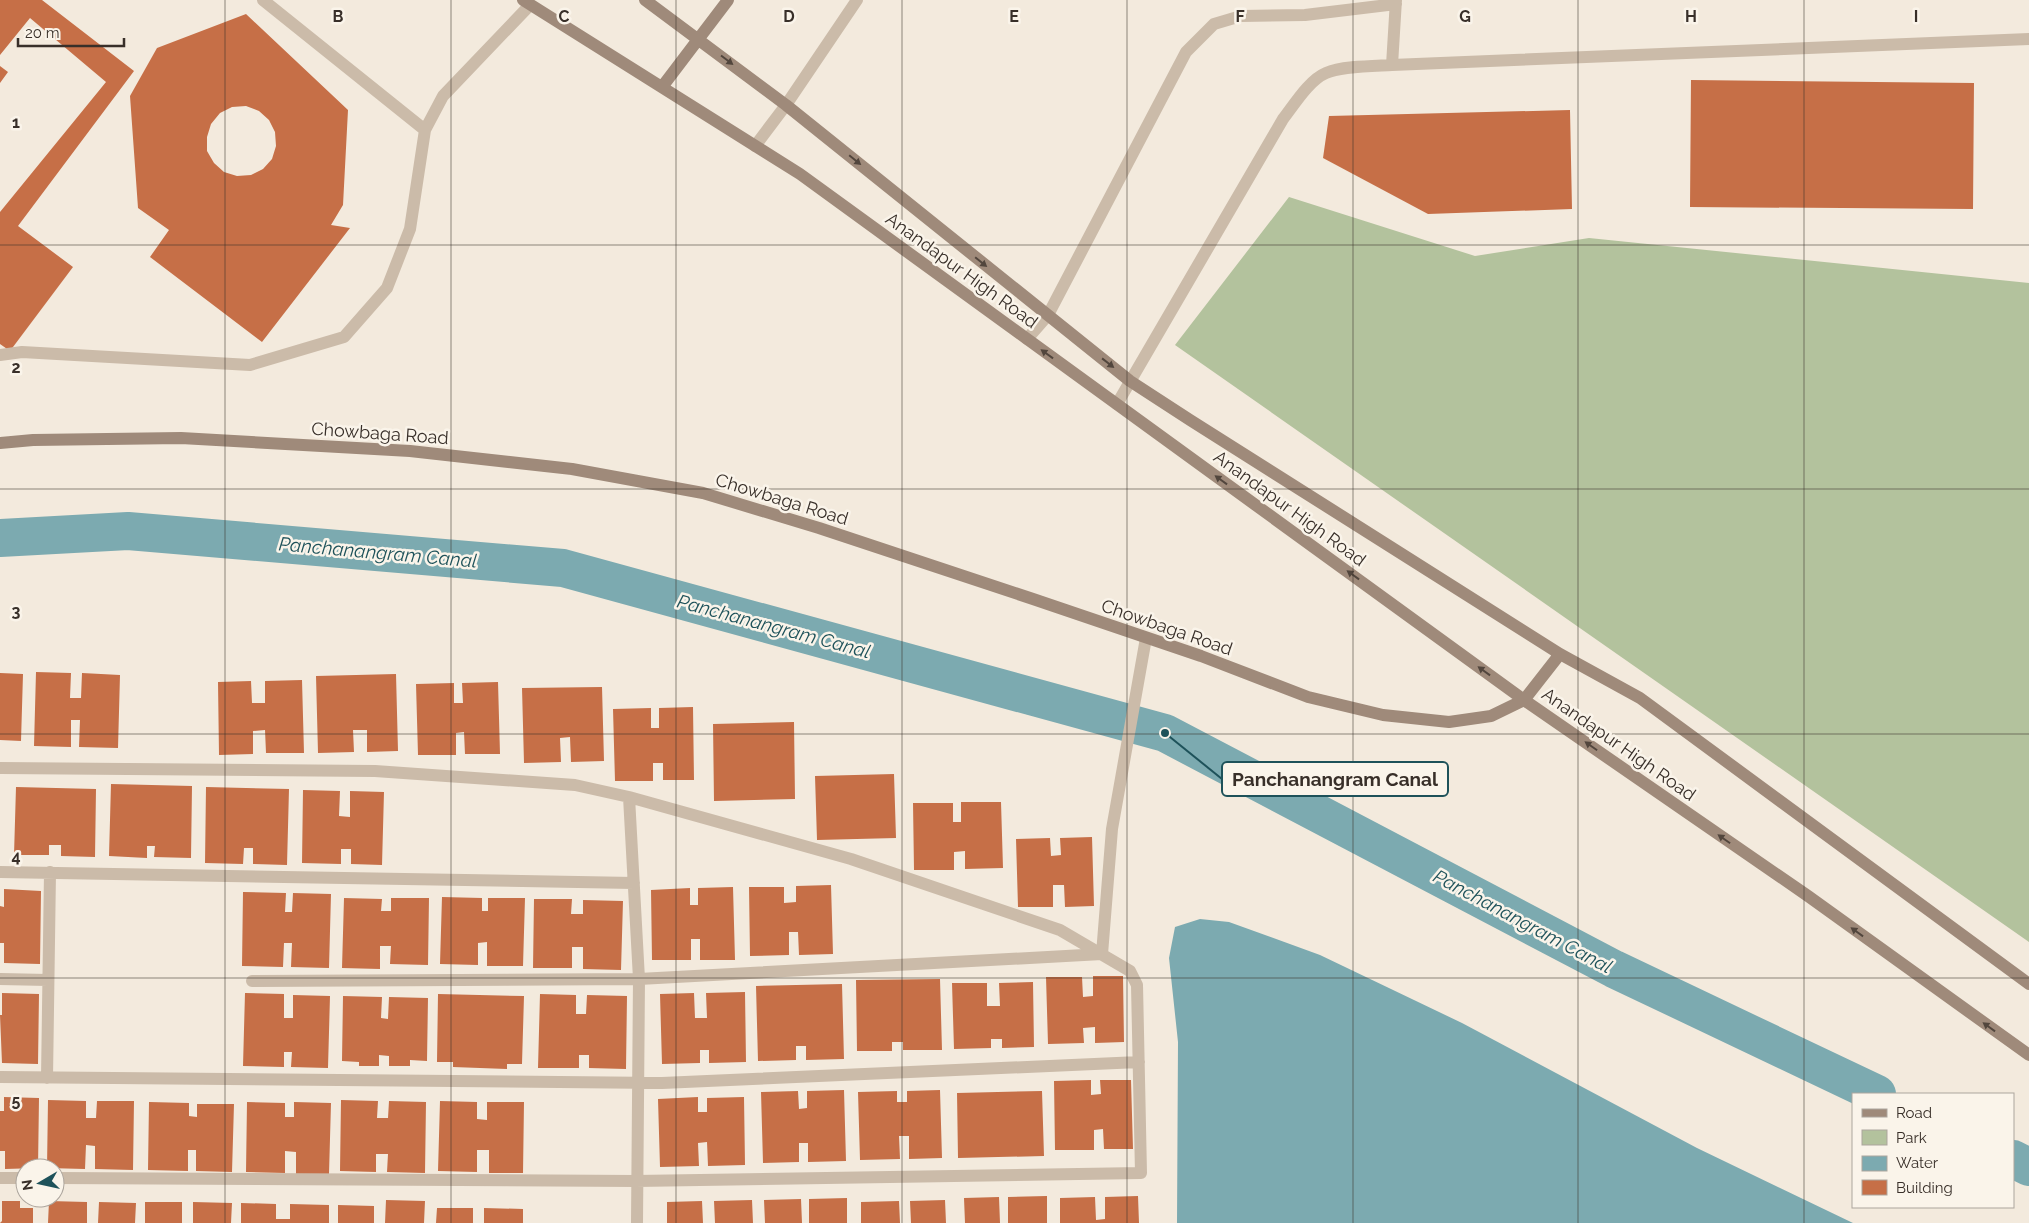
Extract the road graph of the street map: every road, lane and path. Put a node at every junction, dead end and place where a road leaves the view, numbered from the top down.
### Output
1 (263, 0) edge
2 (645, 0) edge
3 (728, 0) edge
4 (857, 0) edge
5 (1396, 2) edge
6 (527, 3) edge
7 (698, 39) junction
8 (2029, 39) edge
9 (1392, 65) junction
10 (662, 87) junction
11 (786, 105) junction
12 (425, 130) junction
13 (755, 146) junction
14 (1048, 315) junction
15 (1027, 339) junction
16 (0, 355) edge
17 (1130, 381) junction
18 (1117, 404) junction
19 (0, 443) edge
20 (1146, 638) junction
21 (1560, 654) junction
22 (1524, 700) junction
23 (0, 768) edge
24 (629, 796) junction
25 (0, 872) edge
26 (50, 872) junction
27 (634, 883) junction
28 (1102, 954) junction
29 (0, 979) edge
30 (48, 980) junction
31 (639, 980) junction
32 (252, 981) dead end
33 (2029, 984) edge
34 (2029, 1055) edge
35 (1139, 1062) junction
36 (0, 1077) edge
37 (47, 1078) junction
38 (638, 1083) junction
39 (0, 1178) edge
40 (15, 1178) edge
41 (65, 1178) edge
42 (636, 1180) junction
43 (637, 1223) edge

1 - 12 street
2 - 7 main road, Anandapur High Road
3 - 7 main road
4 - 11 street
5 - 9 street
5 - 14 street
6 - 10 main road, Anandapur High Road
6 - 12 street
7 - 10 main road
7 -> 11 main road, Anandapur High Road
8 - 9 street
9 - 17 street
10 - 13 main road, Anandapur High Road
11 - 13 street
11 -> 14 main road, Anandapur High Road
12 - 16 street
13 - 15 main road, Anandapur High Road
14 - 15 street
14 -> 17 main road, Anandapur High Road
18 -> 15 main road, Anandapur High Road
17 - 18 street
17 - 21 main road, Anandapur High Road
22 -> 18 main road, Anandapur High Road
19 - 20 main road, Chowbaga Road
20 - 22 main road, Chowbaga Road
20 - 28 street
21 - 22 main road
21 - 33 main road, Anandapur High Road
34 -> 22 main road, Anandapur High Road
23 - 24 street
24 - 27 street
24 - 28 street
25 - 26 street
26 - 27 street
26 - 30 street
27 - 31 street
28 - 31 street
28 - 35 street
29 - 30 street
30 - 37 street
31 - 32 street
31 - 38 street
35 - 38 street
35 - 42 street
36 - 37 street
37 - 38 street
38 - 42 street
39 - 40 street
41 - 42 street
42 - 43 street

